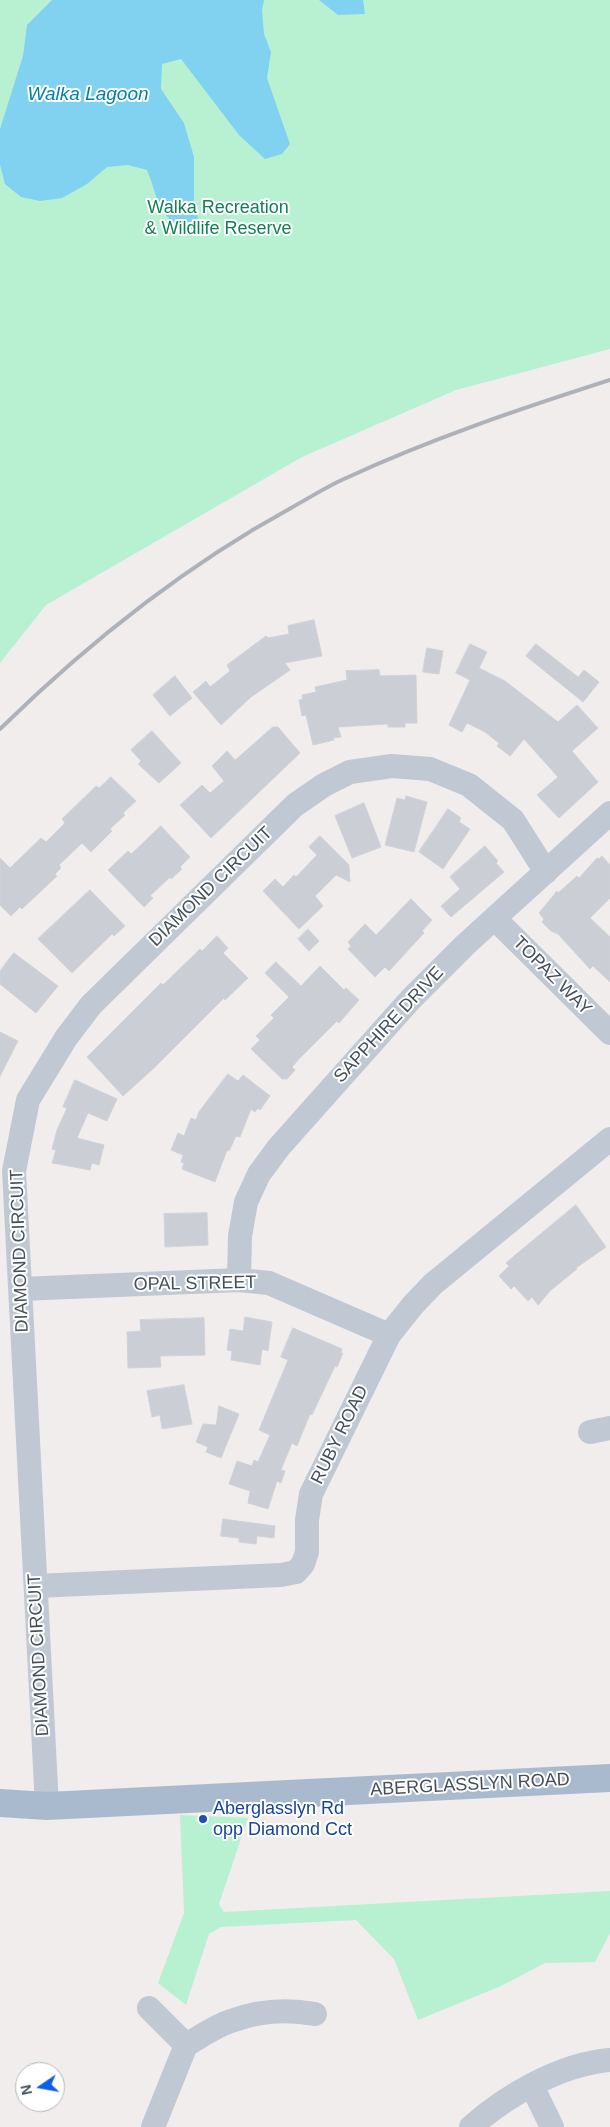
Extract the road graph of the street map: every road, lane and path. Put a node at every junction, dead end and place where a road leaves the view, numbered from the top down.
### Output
1 (610, 813) edge
2 (546, 872) junction
3 (495, 919) junction
4 (610, 1033) edge
5 (610, 1139) edge
6 (239, 1280) junction
7 (21, 1289) junction
8 (389, 1335) junction
9 (36, 1586) junction
10 (610, 1778) edge
11 (0, 1803) edge
12 (47, 1806) junction
13 (150, 2008) dead end
14 (315, 2014) dead end
15 (186, 2045) junction
16 (610, 2060) edge
17 (532, 2086) junction
18 (153, 2127) edge
19 (471, 2127) edge
20 (552, 2127) edge

1 - 2 street, SAPPHIRE DRIVE
2 - 3 street, SAPPHIRE DRIVE
2 - 7 street, DIAMOND CIRCUIT
3 - 4 street, TOPAZ WAY
3 - 6 street, SAPPHIRE DRIVE
5 - 8 street, RUBY ROAD
6 - 7 street, OPAL STREET
6 - 8 street, OPAL STREET
7 - 9 street, DIAMOND CIRCUIT
8 - 9 street, RUBY ROAD
9 - 12 street, DIAMOND CIRCUIT
10 - 12 main road, ABERGLASSLYN ROAD
11 - 12 main road, ABERGLASSLYN ROAD
13 - 15 street
14 - 15 street
15 - 18 street
16 - 17 street
17 - 19 street
17 - 20 street

